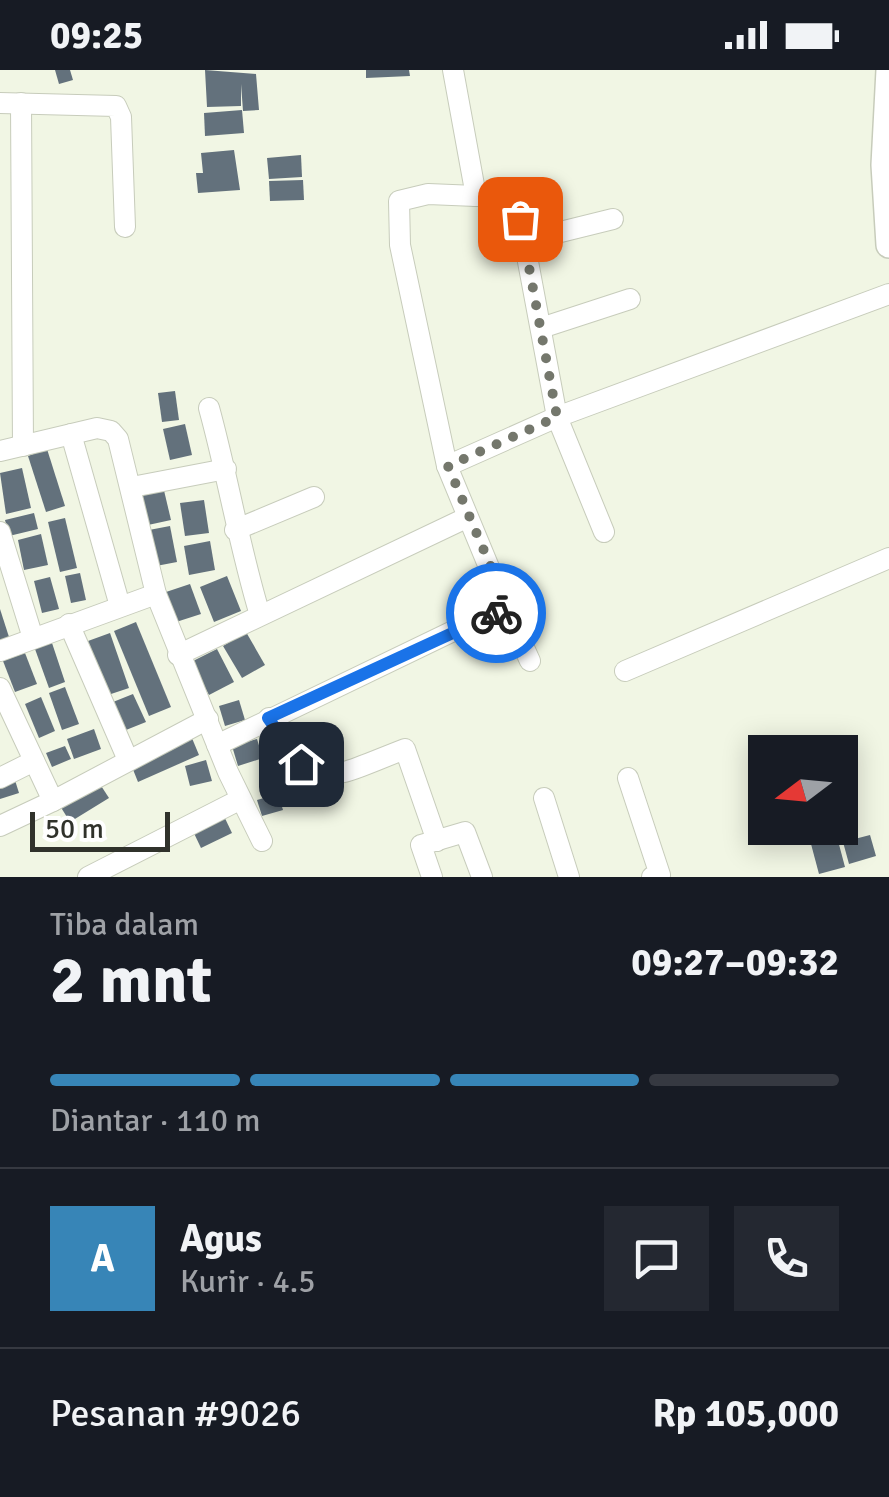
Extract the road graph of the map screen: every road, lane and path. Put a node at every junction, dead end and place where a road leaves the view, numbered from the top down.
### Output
1 (453, 70) edge
2 (889, 70) edge
3 (11, 103) edge
4 (476, 196) junction
5 (613, 219) dead end
6 (125, 227) dead end
7 (524, 240) junction
8 (889, 245) edge
9 (889, 294) edge
10 (630, 299) dead end
11 (540, 328) junction
12 (209, 408) dead end
13 (557, 417) junction
14 (71, 434) junction
15 (22, 446) junction
16 (0, 451) edge
17 (448, 466) junction
18 (226, 469) junction
19 (132, 487) junction
20 (314, 498) dead end
21 (466, 518) junction
22 (234, 530) junction
23 (0, 532) edge
24 (604, 532) dead end
25 (889, 558) edge
26 (156, 594) junction
27 (120, 606) junction
28 (505, 606) junction
29 (260, 615) junction
30 (69, 624) junction
31 (32, 638) junction
32 (0, 652) edge
33 (178, 655) junction
34 (530, 661) dead end
35 (626, 671) dead end
36 (0, 688) edge
37 (268, 718) junction
38 (208, 719) junction
39 (6, 720) edge
40 (217, 745) junction
41 (34, 760) junction
42 (128, 760) junction
43 (0, 778) edge
44 (628, 778) dead end
45 (544, 798) dead end
46 (242, 799) junction
47 (53, 800) junction
48 (0, 826) edge
49 (437, 840) junction
50 (262, 841) dead end
51 (88, 877) edge
52 (432, 877) edge
53 (482, 877) edge
54 (569, 877) edge
55 (652, 877) edge

1 - 4 street
2 - 8 street
3 - 6 street
3 - 15 street
4 - 7 street
4 - 17 street
5 - 7 street
7 - 11 street
9 - 13 street
10 - 11 street
11 - 13 street
12 - 18 street
13 - 17 street
13 - 24 street
14 - 15 street
14 - 19 street
14 - 27 street
15 - 16 street
17 - 21 street
18 - 19 street
18 - 22 street
19 - 26 street
20 - 22 street
21 - 28 street
21 - 29 street
22 - 29 street
23 - 31 street
25 - 35 street
26 - 27 street
26 - 33 street
27 - 30 street
28 - 34 street
28 - 37 street
29 - 33 street
30 - 31 street
30 - 42 street
31 - 32 street
33 - 38 street
36 - 39 street
37 - 40 street
37 - 49 street
38 - 40 street
38 - 42 street
39 - 41 street
40 - 46 street
41 - 43 street
41 - 47 street
42 - 47 street
44 - 55 street
45 - 54 street
46 - 50 street
46 - 51 street
47 - 48 street
49 - 52 street
49 - 53 street

